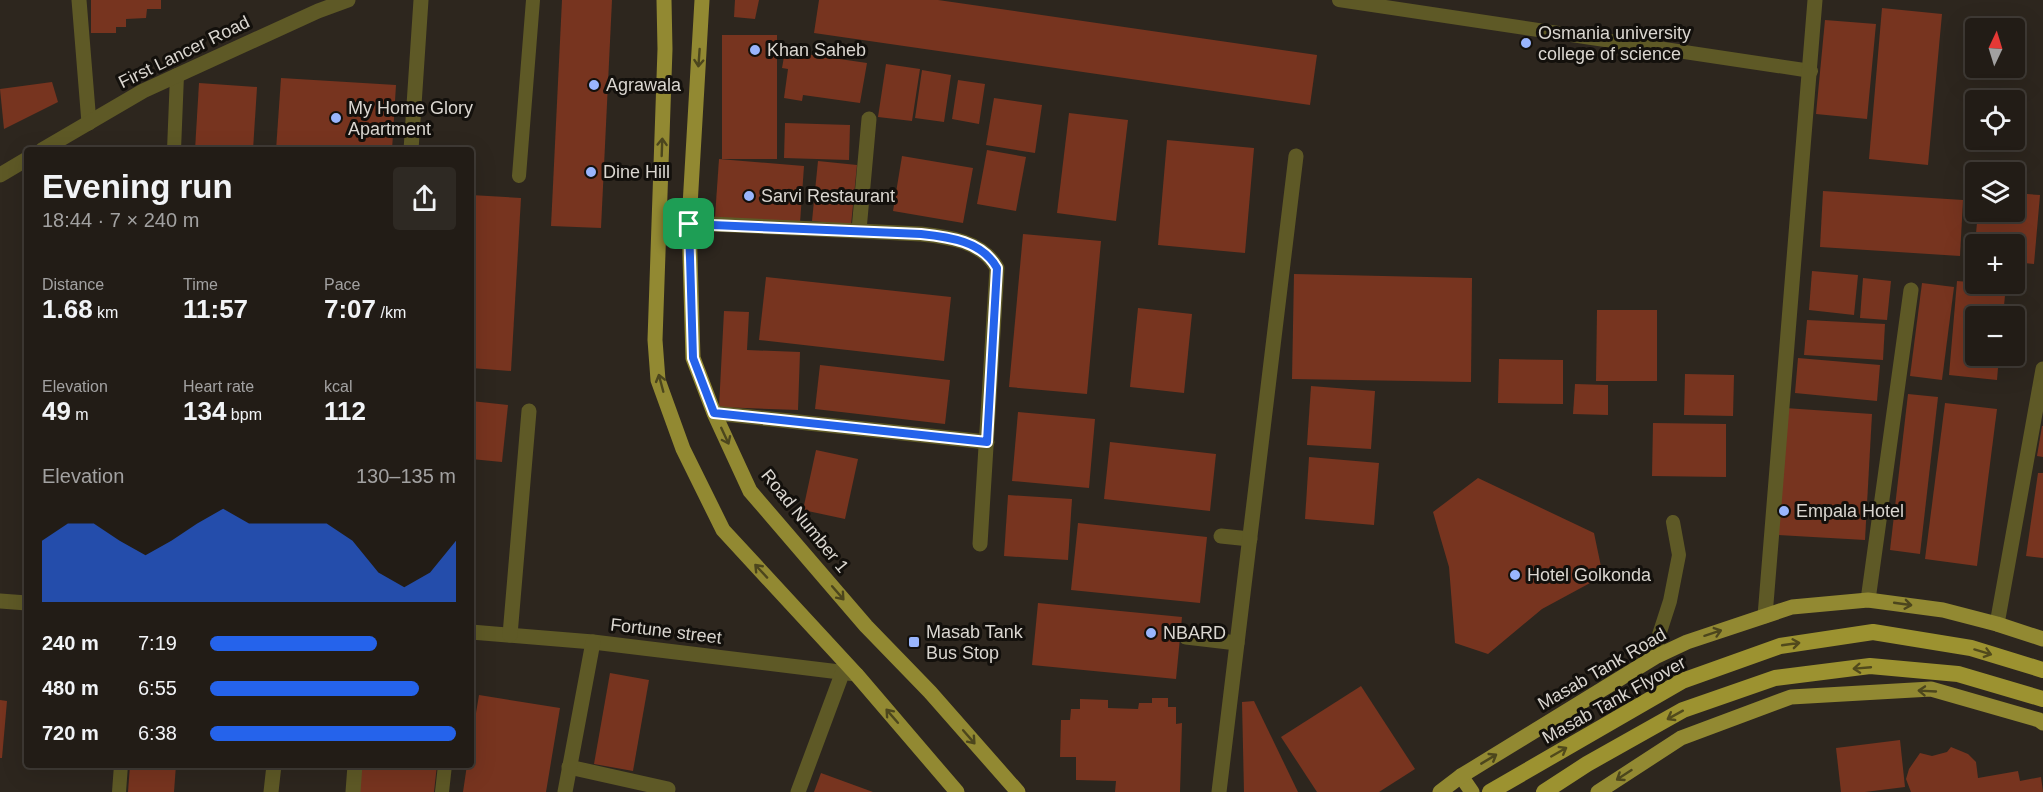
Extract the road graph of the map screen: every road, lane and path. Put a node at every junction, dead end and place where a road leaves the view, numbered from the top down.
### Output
1 (79, 0) edge
2 (348, 0) edge
3 (422, 0) edge
4 (534, 0) edge
5 (664, 0) edge
6 (702, 0) edge
7 (1340, 0) edge
8 (1815, 0) edge
9 (318, 6) edge
10 (1811, 71) junction
11 (177, 75) junction
12 (868, 119) dead end
13 (89, 123) junction
14 (47, 147) edge
15 (174, 147) edge
16 (411, 147) edge
17 (1296, 156) dead end
18 (24, 161) edge
19 (0, 175) edge
20 (519, 176) dead end
21 (689, 224) junction
22 (859, 230) junction
23 (1911, 290) dead end
24 (2043, 369) edge
25 (528, 411) dead end
26 (714, 413) junction
27 (987, 442) junction
28 (1673, 522) dead end
29 (1221, 536) dead end
30 (1250, 540) junction
31 (980, 544) dead end
32 (1869, 600) junction
33 (0, 602) edge
34 (24, 603) edge
35 (1766, 616) junction
36 (1997, 624) junction
37 (474, 632) edge
38 (510, 634) junction
39 (1186, 637) dead end
40 (2043, 639) edge
41 (593, 642) junction
42 (1237, 643) junction
43 (1655, 657) junction
44 (2043, 670) edge
45 (849, 674) junction
46 (2043, 699) edge
47 (2043, 723) edge
48 (569, 767) junction
49 (121, 768) edge
50 (274, 768) edge
51 (355, 768) edge
52 (445, 768) edge
53 (1461, 776) junction
54 (668, 789) dead end
55 (118, 792) edge
56 (271, 792) edge
57 (352, 792) edge
58 (442, 792) edge
59 (565, 792) edge
60 (798, 792) edge
61 (957, 792) edge
62 (1018, 792) edge
63 (1219, 792) edge
64 (1440, 792) edge
65 (1472, 792) edge
66 (1490, 792) edge
67 (1544, 792) edge
68 (1598, 792) edge

1 - 13 street
2 - 9 street, First Lancer Road
3 - 16 street
4 - 20 lane
45 -> 5 main road
6 -> 21 main road, Road Number 1
7 - 10 lane
8 - 10 street
9 - 11 street, First Lancer Road
10 - 35 street
11 - 13 street, First Lancer Road
11 - 15 lane
12 - 22 street
13 - 14 street, First Lancer Road
17 - 30 street
18 - 19 street
21 - 22 street
21 - 26 main road, Road Number 1
22 - 27 street
23 - 32 street
24 - 36 street
25 - 38 street
26 - 27 street
26 -> 62 main road, Road Number 1
27 - 31 street
28 - 43 lane
29 - 30 street
30 - 42 street
32 - 35 main road, Masab Tank Road
32 -> 36 main road, Masab Tank Road
33 - 34 street
43 -> 35 main road, Masab Tank Road
36 - 40 main road, Masab Tank Road
37 - 38 street, Fortune street
38 - 41 street, Fortune street
39 - 42 street
41 - 45 street, Fortune street
41 - 48 street
42 - 63 street
53 -> 43 main road, Masab Tank Road
66 -> 44 highway, Masab Tank Flyover
45 - 60 street
61 -> 45 main road
46 -> 67 highway
47 -> 68 main road
48 - 54 street
48 - 59 street
49 - 55 lane
50 - 56 street
51 - 57 street
52 - 58 lane
53 - 64 main road, Masab Tank Road
53 - 65 main road

